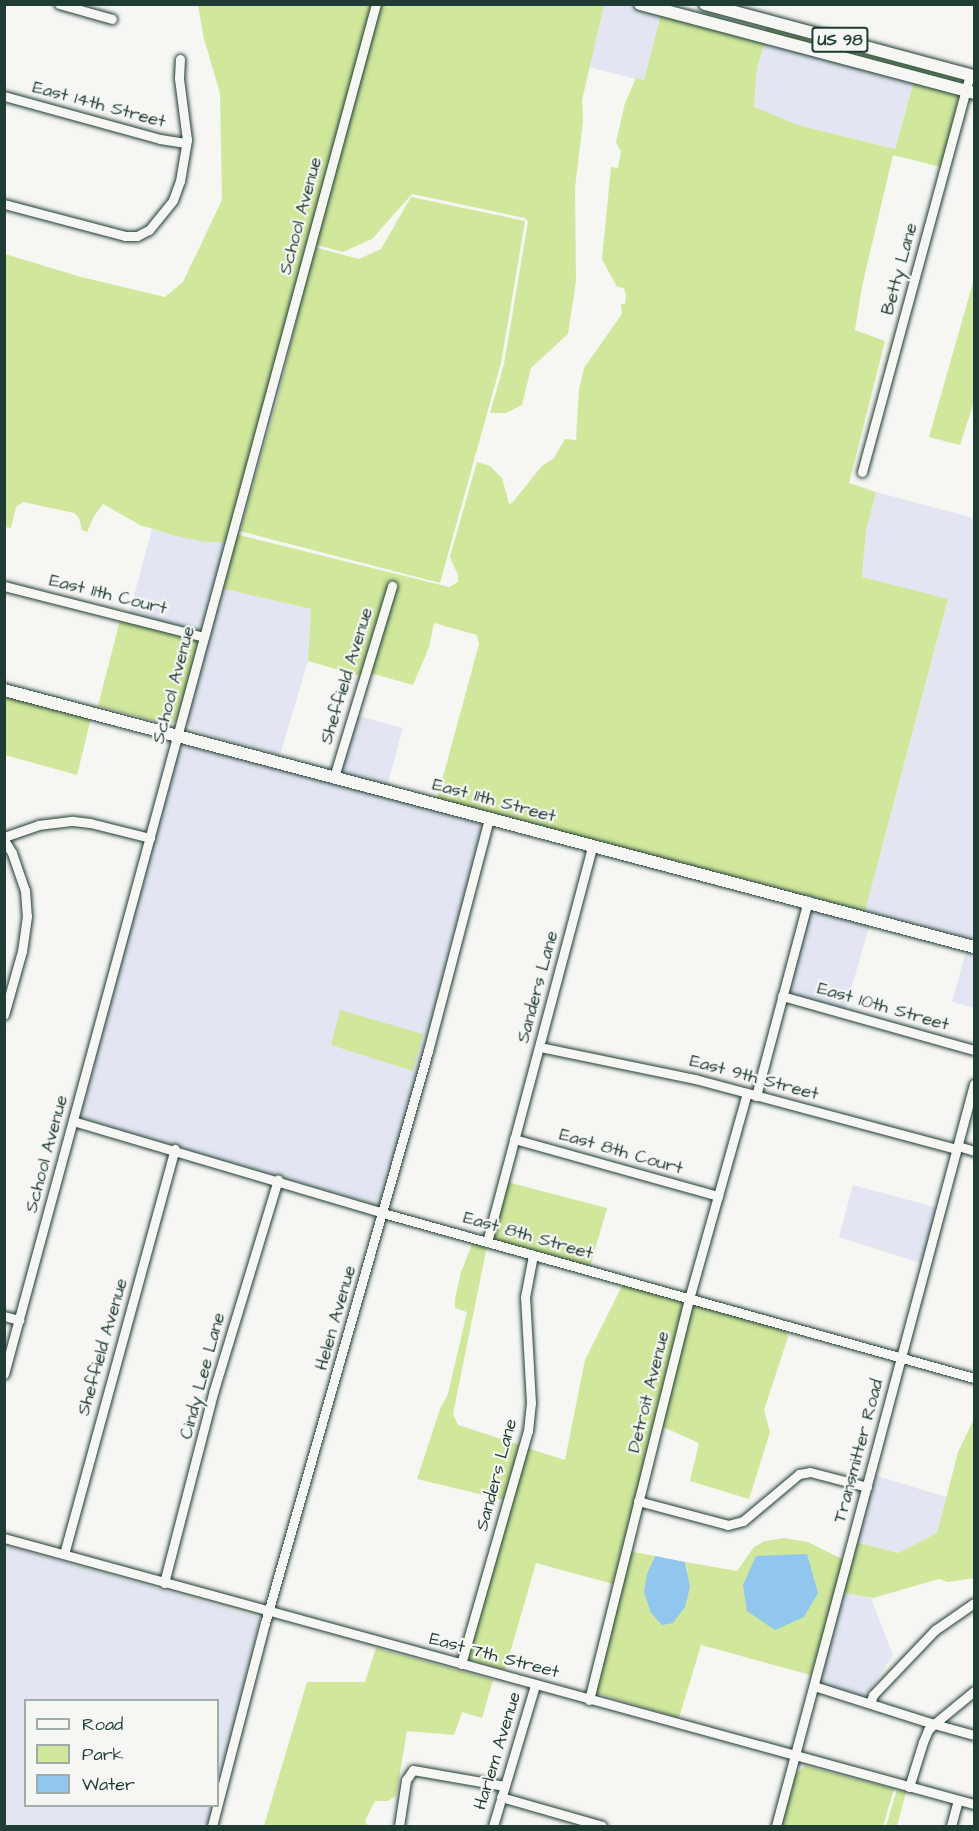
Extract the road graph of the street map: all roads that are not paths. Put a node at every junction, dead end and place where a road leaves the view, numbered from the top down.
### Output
1 (59, 4) edge
2 (376, 4) edge
3 (640, 4) edge
4 (705, 4) edge
5 (112, 19) dead end
6 (180, 59) dead end
7 (972, 75) edge
8 (970, 91) edge
9 (4, 96) edge
10 (186, 143) junction
11 (4, 204) edge
12 (862, 472) dead end
13 (4, 586) edge
14 (392, 586) dead end
15 (204, 637) junction
16 (4, 690) edge
17 (178, 734) junction
18 (334, 777) junction
19 (489, 819) junction
20 (150, 837) junction
21 (4, 838) edge
22 (593, 845) junction
23 (808, 901) junction
24 (975, 946) edge
25 (782, 996) junction
26 (4, 1015) edge
27 (540, 1047) junction
28 (975, 1050) edge
29 (975, 1084) edge
30 (751, 1095) junction
31 (73, 1121) junction
32 (514, 1139) junction
33 (957, 1148) junction
34 (176, 1149) junction
35 (975, 1151) edge
36 (278, 1180) junction
37 (718, 1196) junction
38 (383, 1213) junction
39 (487, 1242) junction
40 (533, 1255) junction
41 (689, 1299) junction
42 (4, 1316) edge
43 (19, 1320) junction
44 (901, 1358) junction
45 (4, 1374) edge
46 (975, 1378) edge
47 (867, 1487) junction
48 (638, 1501) junction
49 (4, 1538) edge
50 (64, 1554) junction
51 (164, 1582) junction
52 (975, 1602) edge
53 (270, 1611) junction
54 (460, 1664) junction
55 (535, 1685) junction
56 (814, 1686) junction
57 (975, 1691) edge
58 (589, 1700) junction
59 (870, 1703) junction
60 (934, 1724) junction
61 (975, 1735) edge
62 (795, 1756) junction
63 (505, 1786) junction
64 (909, 1787) junction
65 (501, 1797) junction
66 (958, 1800) junction
67 (219, 1801) edge
68 (975, 1804) edge
69 (217, 1807) edge
70 (212, 1827) edge
71 (399, 1827) edge
72 (493, 1827) edge
73 (602, 1827) edge
74 (776, 1827) edge
75 (951, 1827) edge

1 - 5 street
2 - 15 street, School Avenue
3 - 8 main road, US 98
4 - 7 main road, US 98
6 - 10 street
7 - 8 street, Betty Lane
8 - 12 street, Betty Lane
9 - 10 street, East 14th Street
10 - 11 street
13 - 15 street, East 11th Court
14 - 18 street, Sheffield Avenue
15 - 17 street, School Avenue
16 - 17 main road, East 11th Street
17 - 18 main road, East 11th Street
17 - 20 street, School Avenue
18 - 19 main road, East 11th Street
19 - 22 main road, East 11th Street
19 - 38 street, Helen Avenue
20 - 21 street
20 - 31 street, School Avenue
21 - 26 street
22 - 23 main road, East 11th Street
22 - 27 street, Sanders Lane
23 - 24 main road, East 11th Street
23 - 25 street, Detroit Avenue
25 - 28 street, East 10th Street
25 - 30 street, Detroit Avenue
27 - 30 street, East 9th Street
27 - 32 street, Sanders Lane
29 - 33 street, Transmitter Road
30 - 33 street, East 9th Street
30 - 37 street, Detroit Avenue
31 - 34 street, East 8th Street
31 - 43 street, School Avenue
32 - 37 street, East 8th Court
32 - 39 street, Sanders Lane
33 - 35 street, East 9th Street
33 - 44 street, Transmitter Road
34 - 36 street, East 8th Street
34 - 50 street, Sheffield Avenue
36 - 38 street, East 8th Street
36 - 51 street, Cindy Lee Lane
37 - 41 street, Detroit Avenue
38 - 39 street, East 8th Street
38 - 53 street, Helen Avenue
39 - 40 street, East 8th Street
40 - 41 street, East 8th Street
40 - 54 street, Sanders Lane
41 - 44 street, East 8th Street
41 - 48 street, Detroit Avenue
42 - 43 street
43 - 45 street, School Avenue
44 - 46 street, East 8th Street
44 - 47 street, Transmitter Road
47 - 48 street
47 - 56 street, Transmitter Road
48 - 58 street, Detroit Avenue
49 - 50 street, East 7th Street
50 - 51 street, East 7th Street
51 - 53 street, East 7th Street
52 - 59 street
53 - 54 street, East 7th Street
53 - 67 street, Helen Avenue
54 - 55 street, East 7th Street
55 - 58 street, East 7th Street
55 - 63 street, Harlem Avenue
56 - 59 street
56 - 62 street, Transmitter Road
57 - 60 street
58 - 62 street, East 7th Street
59 - 60 street
60 - 61 street
60 - 64 street
62 - 64 street, East 7th Street
62 - 74 street, Transmitter Road
63 - 65 street, Harlem Avenue
63 - 71 street
64 - 66 street, East 7th Street
65 - 72 street, Harlem Avenue
65 - 73 street
66 - 68 street, East 7th Street
66 - 75 street
69 - 70 street, Helen Avenue

